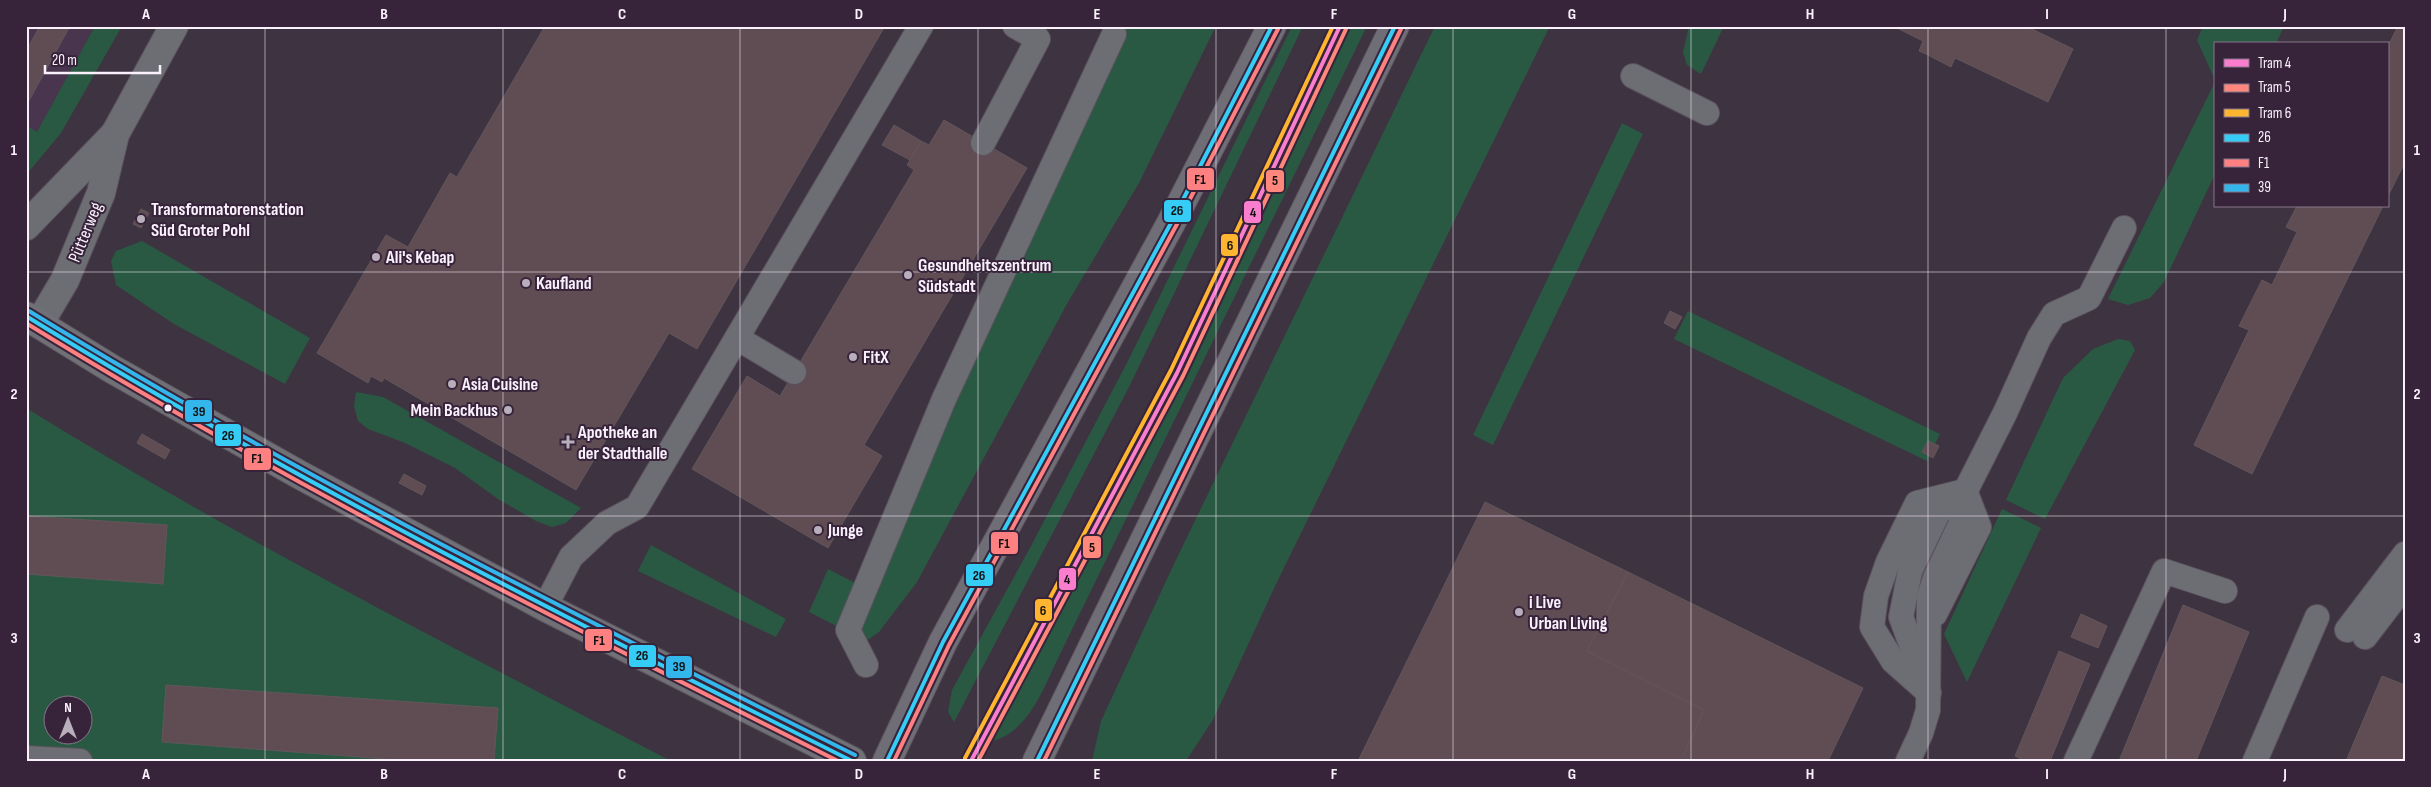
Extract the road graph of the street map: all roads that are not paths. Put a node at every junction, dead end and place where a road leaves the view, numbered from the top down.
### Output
1 (174, 26) edge
2 (921, 26) edge
3 (1015, 26) edge
4 (1272, 26) edge
5 (1395, 26) edge
6 (1114, 34) dead end
7 (1632, 76) dead end
8 (1707, 113) dead end
9 (115, 134) junction
10 (983, 143) dead end
11 (26, 226) edge
12 (2124, 228) dead end
13 (33, 320) edge
14 (737, 338) junction
15 (794, 372) dead end
16 (1965, 492) junction
17 (1915, 502) junction
18 (1938, 513) junction
19 (1970, 525) junction
20 (2405, 554) edge
21 (2405, 585) edge
22 (2225, 591) dead end
23 (545, 607) junction
24 (2318, 617) dead end
25 (866, 665) dead end
26 (1929, 693) junction
27 (26, 758) edge
28 (80, 761) edge
29 (852, 761) edge
30 (887, 761) edge
31 (1037, 761) edge
32 (1908, 761) edge
33 (2076, 761) edge
34 (2255, 761) edge

1 - 9 street, Pütterweg
2 - 14 lane
3 - 10 lane
4 - 30 main road
5 - 31 main road
6 - 25 lane
7 - 8 lane
9 - 11 street, Pütterweg
9 - 13 street, Pütterweg
12 - 16 lane
13 - 23 street
14 - 15 lane
14 - 23 lane
16 - 17 lane
16 - 18 lane
16 - 19 lane
17 - 18 lane
17 - 26 lane
18 - 19 lane
18 - 26 lane
19 - 26 lane
20 - 21 lane
22 - 33 lane
23 - 29 street
24 - 34 lane
26 - 32 lane
27 - 28 lane

